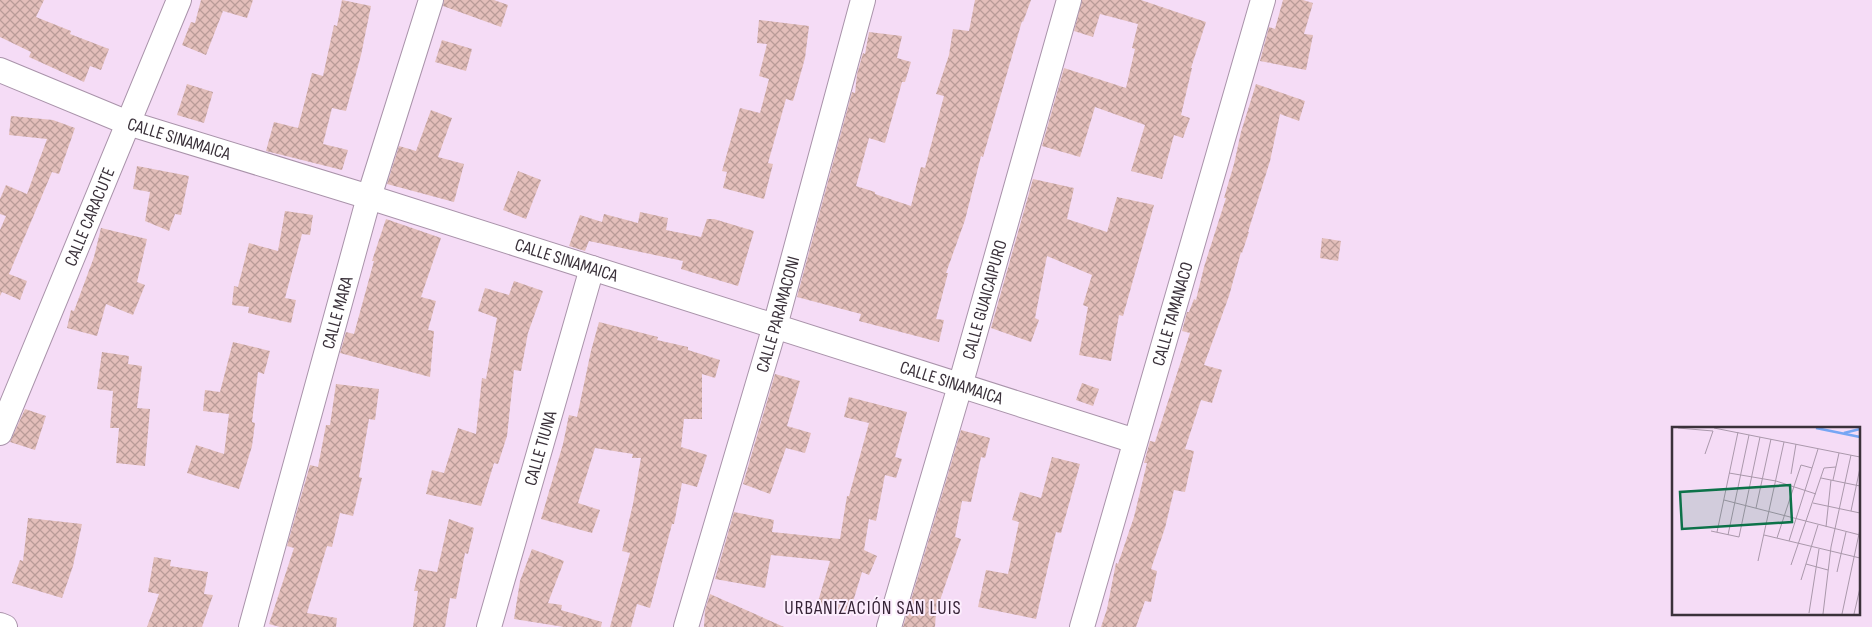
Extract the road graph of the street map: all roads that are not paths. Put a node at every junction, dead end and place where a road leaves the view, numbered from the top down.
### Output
1 (179, 0) edge
2 (432, 0) edge
3 (863, 0) edge
4 (1069, 0) edge
5 (1262, 0) edge
6 (0, 70) edge
7 (128, 122) junction
8 (369, 197) junction
9 (592, 268) junction
10 (774, 326) junction
11 (960, 386) junction
12 (0, 433) edge
13 (1135, 441) junction
14 (0, 625) edge
15 (5, 627) edge
16 (251, 627) edge
17 (489, 627) edge
18 (686, 627) edge
19 (890, 627) edge
20 (1082, 627) edge

1 - 7 street, CALLE CARACUTE
2 - 8 street, CALLE MARA
3 - 10 street, CALLE PARAMACONI
4 - 11 street, CALLE GUAICAIPURO
5 - 13 street, CALLE TAMANACO
6 - 7 street, CALLE SINAMAICA
7 - 8 street, CALLE SINAMAICA
7 - 12 street, CALLE CARACUTE
8 - 9 street, CALLE SINAMAICA
8 - 16 street, CALLE MARA
9 - 10 street, CALLE SINAMAICA
9 - 17 street, CALLE TIUNA
10 - 11 street, CALLE SINAMAICA
10 - 18 street, CALLE PARAMACONI
11 - 13 street, CALLE SINAMAICA
11 - 19 street, CALLE GUAICAIPURO
13 - 20 street, CALLE TAMANACO
14 - 15 street

